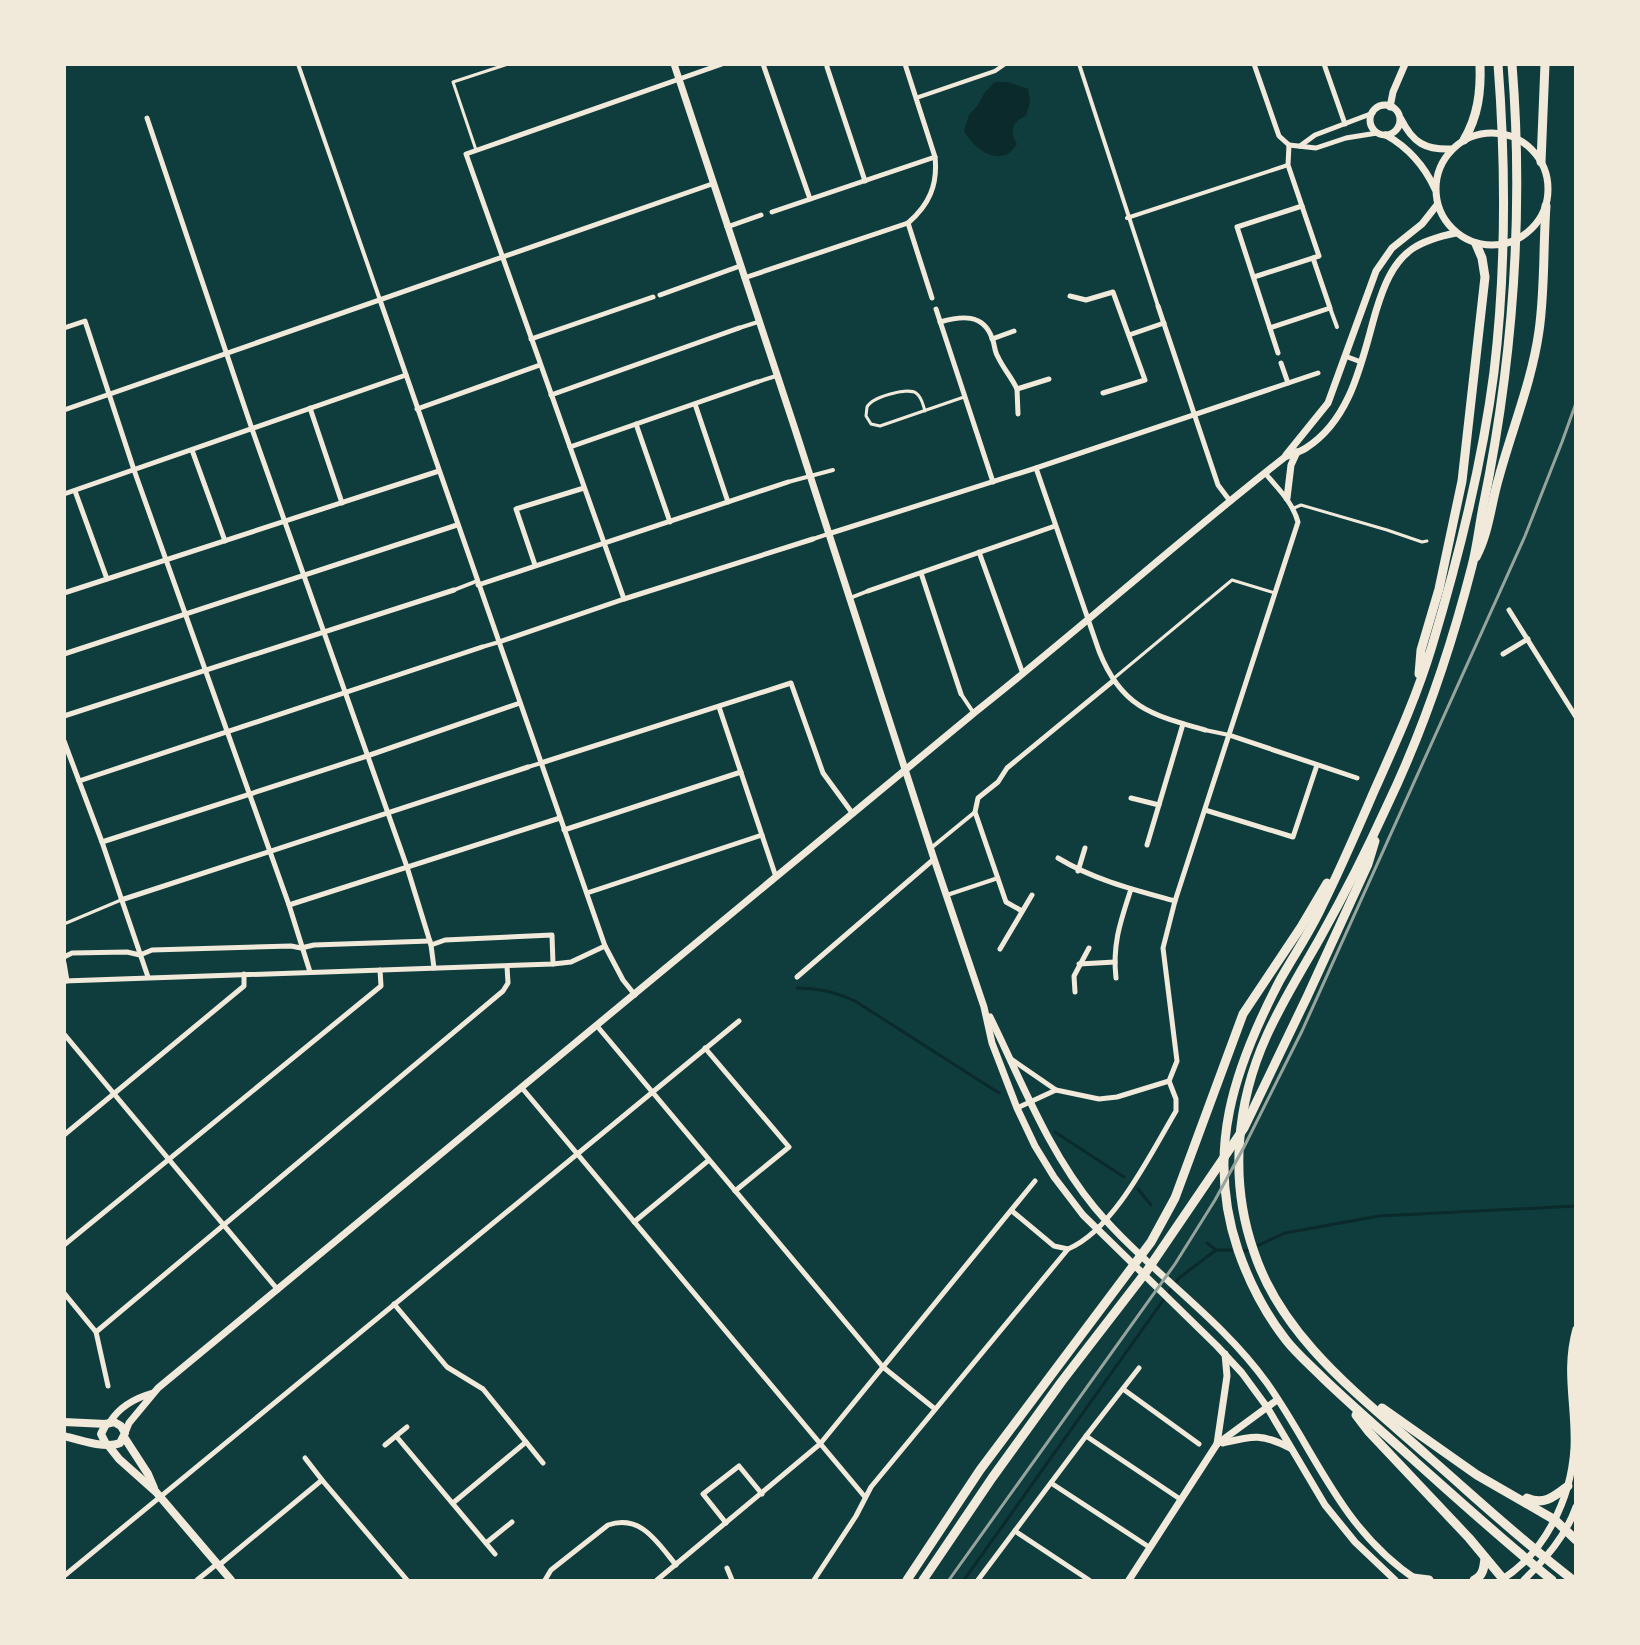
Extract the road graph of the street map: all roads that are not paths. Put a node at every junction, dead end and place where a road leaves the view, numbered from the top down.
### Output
1 (298, 64) edge
2 (508, 64) edge
3 (674, 64) edge
4 (722, 64) edge
5 (764, 64) edge
6 (905, 64) edge
7 (1005, 64) edge
8 (1079, 64) edge
9 (1254, 64) edge
10 (1324, 64) edge
11 (1405, 64) edge
12 (1480, 64) edge
13 (1498, 64) edge
14 (1512, 64) edge
15 (1545, 64) edge
16 (827, 66) edge
17 (679, 79) junction
18 (916, 98) junction
19 (1390, 106) junction
20 (1372, 113) junction
21 (1400, 117) junction
22 (147, 118) dead end
23 (1345, 124) junction
24 (1377, 132) junction
25 (1386, 135) junction
26 (1464, 140) junction
27 (1289, 145) junction
28 (1300, 146) junction
29 (1452, 149) junction
30 (476, 150) junction
31 (935, 157) junction
32 (1541, 162) junction
33 (1288, 165) junction
34 (865, 181) junction
35 (712, 184) junction
36 (1435, 189) junction
37 (810, 199) junction
38 (1437, 205) junction
39 (1302, 206) junction
40 (1546, 206) junction
41 (772, 212) joint
42 (761, 215) joint
43 (1127, 218) junction
44 (908, 224) junction
45 (727, 226) junction
46 (1456, 233) junction
47 (1476, 244) junction
48 (502, 257) junction
49 (1317, 257) junction
50 (740, 266) junction
51 (1254, 277) junction
52 (744, 278) junction
53 (660, 295) joint
54 (1070, 296) dead end
55 (653, 297) joint
56 (932, 298) dead end
57 (380, 300) junction
58 (1158, 306) joint
59 (1330, 308) junction
60 (936, 309) dead end
61 (758, 322) junction
62 (940, 322) junction
63 (1164, 323) junction
64 (1336, 327) dead end
65 (64, 328) edge
66 (739, 328) joint
67 (1270, 328) junction
68 (1014, 331) dead end
69 (1129, 335) junction
70 (531, 339) junction
71 (993, 339) junction
72 (226, 353) junction
73 (1278, 353) joint
74 (1345, 356) junction
75 (1361, 362) junction
76 (1281, 363) joint
77 (540, 365) junction
78 (1318, 373) dead end
79 (406, 375) junction
80 (777, 376) junction
81 (1049, 379) dead end
82 (757, 382) joint
83 (1288, 383) junction
84 (1017, 389) junction
85 (1103, 393) dead end
86 (109, 394) junction
87 (551, 395) junction
88 (964, 397) junction
89 (695, 404) junction
90 (310, 408) junction
91 (417, 409) junction
92 (64, 410) edge
93 (925, 411) junction
94 (1018, 414) dead end
95 (1194, 415) junction
96 (636, 424) junction
97 (252, 429) junction
98 (570, 447) junction
99 (192, 450) junction
100 (1297, 452) junction
101 (1285, 457) junction
102 (1036, 468) junction
103 (134, 470) junction
104 (439, 471) junction
105 (833, 471) dead end
106 (1265, 473) junction
107 (809, 478) junction
108 (789, 482) joint
109 (993, 482) junction
110 (584, 488) junction
111 (75, 491) junction
112 (64, 494) edge
113 (1287, 498) junction
114 (1230, 501) junction
115 (728, 502) junction
116 (342, 503) junction
117 (1294, 508) junction
118 (285, 521) junction
119 (670, 522) junction
120 (457, 525) junction
121 (1056, 526) junction
122 (828, 534) junction
123 (813, 539) joint
124 (225, 541) junction
125 (1426, 541) dead end
126 (604, 543) junction
127 (979, 552) junction
128 (166, 560) junction
129 (1472, 564) junction
130 (535, 565) junction
131 (921, 573) junction
132 (304, 575) junction
133 (107, 579) junction
134 (478, 583) junction
135 (454, 590) joint
136 (868, 591) joint
137 (64, 593) edge
138 (1275, 593) junction
139 (850, 598) junction
140 (624, 599) junction
141 (1509, 610) dead end
142 (186, 614) junction
143 (1089, 618) junction
144 (324, 632) junction
145 (1528, 639) junction
146 (499, 642) junction
147 (482, 647) joint
148 (64, 654) edge
149 (1503, 654) dead end
150 (206, 670) junction
151 (1023, 674) junction
152 (1112, 680) junction
153 (1418, 691) junction
154 (345, 693) junction
155 (962, 694) joint
156 (520, 704) junction
157 (719, 707) junction
158 (974, 713) junction
159 (64, 716) edge
160 (1575, 717) edge
161 (1183, 724) junction
162 (1205, 730) joint
163 (228, 732) junction
164 (1229, 735) junction
165 (64, 741) edge
166 (367, 756) junction
167 (541, 763) junction
168 (1317, 765) junction
169 (528, 767) joint
170 (906, 771) junction
171 (741, 772) junction
172 (1357, 778) dead end
173 (80, 781) junction
174 (250, 794) junction
175 (1131, 798) dead end
176 (1159, 805) junction
177 (1388, 805) junction
178 (1205, 810) junction
179 (387, 812) junction
180 (975, 812) junction
181 (854, 814) junction
182 (560, 818) junction
183 (564, 830) junction
184 (762, 835) junction
185 (102, 842) junction
186 (1350, 844) junction
187 (1147, 845) dead end
188 (930, 848) junction
189 (1085, 848) dead end
190 (270, 850) junction
191 (1058, 858) dead end
192 (934, 859) junction
193 (407, 867) junction
194 (1078, 871) junction
195 (776, 877) junction
196 (998, 878) junction
197 (1131, 889) junction
198 (587, 893) junction
199 (1032, 895) dead end
200 (947, 896) junction
201 (121, 900) junction
202 (1175, 901) junction
203 (289, 904) junction
204 (1022, 911) junction
205 (64, 924) edge
206 (431, 943) junction
207 (605, 946) junction
208 (301, 948) junction
209 (1089, 948) dead end
210 (1000, 949) dead end
211 (140, 956) junction
212 (64, 957) edge
213 (1115, 962) junction
214 (64, 963) edge
215 (553, 964) junction
216 (1079, 964) junction
217 (507, 966) junction
218 (434, 968) junction
219 (380, 970) junction
220 (310, 972) junction
221 (244, 974) junction
222 (148, 977) junction
223 (796, 977) dead end
224 (1116, 978) dead end
225 (66, 981) edge
226 (1075, 992) dead end
227 (635, 995) junction
228 (984, 1006) junction
229 (739, 1021) dead end
230 (597, 1026) junction
231 (64, 1034) edge
232 (705, 1048) junction
233 (1011, 1059) junction
234 (1169, 1082) junction
235 (522, 1088) junction
236 (1056, 1090) junction
237 (652, 1092) junction
238 (114, 1095) junction
239 (1030, 1102) junction
240 (1017, 1108) junction
241 (64, 1135) edge
242 (576, 1154) junction
243 (168, 1159) junction
244 (709, 1160) junction
245 (1035, 1181) dead end
246 (735, 1191) junction
247 (1012, 1211) junction
248 (634, 1222) junction
249 (224, 1226) junction
250 (64, 1245) edge
251 (1068, 1249) junction
252 (278, 1290) junction
253 (64, 1293) edge
254 (394, 1304) junction
255 (1575, 1329) edge
256 (96, 1332) junction
257 (1225, 1354) junction
258 (883, 1367) junction
259 (1139, 1368) dead end
260 (1347, 1383) junction
261 (108, 1386) dead end
262 (1123, 1389) junction
263 (153, 1393) junction
264 (1345, 1399) junction
265 (1277, 1400) junction
266 (1267, 1407) junction
267 (936, 1409) junction
268 (64, 1422) edge
269 (108, 1423) junction
270 (407, 1427) dead end
271 (124, 1435) junction
272 (64, 1436) edge
273 (396, 1436) junction
274 (1086, 1436) junction
275 (526, 1442) junction
276 (107, 1444) junction
277 (820, 1444) junction
278 (1199, 1444) dead end
279 (1217, 1444) junction
280 (385, 1445) dead end
281 (1291, 1448) junction
282 (305, 1458) dead end
283 (543, 1463) dead end
284 (322, 1480) junction
285 (1051, 1483) junction
286 (1495, 1485) junction
287 (1568, 1486) junction
288 (158, 1494) junction
289 (762, 1494) junction
290 (865, 1497) junction
291 (1180, 1499) junction
292 (453, 1503) junction
293 (1575, 1507) edge
294 (1555, 1520) junction
295 (512, 1522) dead end
296 (726, 1523) junction
297 (1565, 1530) junction
298 (1015, 1531) junction
299 (1575, 1540) edge
300 (486, 1543) junction
301 (1149, 1547) junction
302 (495, 1554) dead end
303 (1485, 1558) junction
304 (218, 1565) junction
305 (676, 1565) junction
306 (728, 1568) dead end
307 (64, 1576) edge
308 (1415, 1580) edge
309 (1503, 1580) edge
310 (197, 1581) edge
311 (231, 1581) edge
312 (407, 1581) edge
313 (545, 1581) edge
314 (657, 1581) edge
315 (732, 1581) edge
316 (814, 1581) edge
317 (907, 1581) edge
318 (923, 1581) edge
319 (978, 1581) edge
320 (1089, 1581) edge
321 (1129, 1581) edge
322 (1395, 1581) edge
323 (1429, 1581) edge
324 (1474, 1581) edge
325 (1524, 1581) edge
326 (1552, 1581) edge
327 (1573, 1581) edge

1 - 57 street
2 - 30 lane
3 - 17 street
4 - 17 street
5 - 37 street
6 - 18 street
7 - 18 street
8 - 43 street
9 - 27 street
10 - 23 street
11 - 19 street
12 - 26 highway
13 - 153 highway
14 - 129 highway
15 - 32 highway
16 - 34 street
17 - 30 street
17 - 35 street
18 - 31 street
19 - 20 street
19 - 21 street
20 - 23 street
20 - 24 street
21 - 25 street
21 - 29 street
22 - 72 street
23 - 28 street
24 - 25 street
24 - 28 street
25 - 36 street
26 - 29 street
26 - 32 street
27 - 28 street
27 - 33 street
29 - 36 street
30 - 48 street
31 - 34 street
31 - 44 street
32 - 40 street
33 - 39 street
33 - 43 street
34 - 37 street
35 - 45 street
35 - 48 street
36 - 38 street
37 - 41 street
38 - 46 street
38 - 74 street
39 - 49 street
39 - 51 street
40 - 47 street
40 - 129 highway
41 - 42 street
42 - 45 street
43 - 58 street
44 - 52 street
44 - 56 street
45 - 50 street
46 - 47 street
46 - 75 street
47 - 153 highway
48 - 57 street
48 - 70 street
49 - 51 street
49 - 59 street
50 - 52 street
50 - 53 street
51 - 67 street
52 - 61 street
53 - 55 street
54 - 69 street
55 - 70 street
57 - 72 street
57 - 79 street
58 - 63 street
59 - 64 street
59 - 67 street
60 - 62 street
61 - 66 street
61 - 80 street
62 - 71 street
62 - 88 street
63 - 69 street
63 - 95 street
65 - 86 street
66 - 87 street
67 - 73 street
68 - 71 street
69 - 85 street
70 - 77 street
71 - 84 street
72 - 86 street
72 - 97 street
73 - 76 street
74 - 75 street
74 - 101 street
75 - 100 street
76 - 83 street
77 - 87 street
77 - 91 street
78 - 83 street
79 - 90 street
79 - 91 street
80 - 82 street
80 - 107 street
81 - 84 street
82 - 89 street
83 - 95 street
84 - 94 street
86 - 92 street
86 - 103 street
87 - 98 street
88 - 93 lane
88 - 109 street
89 - 96 street
89 - 115 street
90 - 97 street
90 - 116 street
91 - 104 street
93 - 93 lane
95 - 102 street
95 - 114 street
96 - 98 street
96 - 119 street
97 - 99 street
97 - 118 street
98 - 110 street
99 - 103 street
99 - 124 street
100 - 101 street
100 - 113 street
101 - 106 street
102 - 109 street
102 - 121 street
103 - 111 street
103 - 128 street
104 - 116 street
104 - 120 street
105 - 107 street
106 - 113 street
106 - 114 street
107 - 108 street
107 - 122 street
108 - 115 street
109 - 122 street
110 - 126 street
110 - 130 street
111 - 112 street
111 - 133 street
113 - 117 street
114 - 143 street
115 - 119 street
116 - 118 street
117 - 125 lane
117 - 138 street
118 - 124 street
118 - 132 street
119 - 126 street
120 - 132 street
120 - 134 street
121 - 127 street
121 - 143 street
122 - 123 street
122 - 139 street
123 - 140 street
124 - 128 street
126 - 130 street
126 - 140 street
127 - 131 street
127 - 151 street
128 - 133 street
128 - 142 street
129 - 177 highway
130 - 134 street
131 - 136 street
131 - 155 street
132 - 142 street
132 - 144 street
133 - 137 street
134 - 135 street
134 - 146 street
135 - 144 street
136 - 139 street
138 - 152 lane
138 - 164 street
139 - 170 street
140 - 146 street
141 - 145 street
142 - 148 street
142 - 150 street
143 - 151 street
143 - 152 street
144 - 150 street
144 - 154 street
145 - 149 street
145 - 160 street
146 - 147 street
146 - 156 street
147 - 154 street
150 - 159 street
150 - 163 street
151 - 158 street
152 - 161 street
152 - 180 street
153 - 186 highway
154 - 163 street
154 - 166 street
155 - 158 street
156 - 166 street
156 - 167 street
157 - 167 street
157 - 171 street
157 - 181 street
158 - 170 street
161 - 162 street
161 - 176 street
162 - 164 street
163 - 173 street
163 - 174 street
164 - 168 street
164 - 178 street
165 - 173 street
166 - 174 street
166 - 179 street
167 - 169 street
167 - 182 street
168 - 172 street
168 - 178 street
169 - 179 street
170 - 181 street
170 - 188 street
171 - 183 street
171 - 184 street
173 - 185 street
174 - 185 street
174 - 190 street
175 - 176 street
176 - 187 street
177 - 260 highway
177 - 318 highway
178 - 202 street
179 - 190 street
179 - 193 street
180 - 188 street
180 - 196 street
181 - 195 street
182 - 183 street
182 - 193 street
183 - 198 street
184 - 195 street
184 - 198 street
185 - 201 street
186 - 264 highway
186 - 317 highway
188 - 192 street
189 - 194 street
190 - 201 street
190 - 203 street
191 - 194 street
192 - 200 street
192 - 223 street
193 - 203 street
193 - 206 street
194 - 197 street
195 - 227 street
196 - 200 street
196 - 204 street
197 - 202 street
197 - 213 street
198 - 207 street
199 - 204 street
200 - 228 street
201 - 205 lane
201 - 211 street
202 - 234 street
203 - 208 street
204 - 210 street
206 - 208 street
206 - 215 street
206 - 218 street
207 - 215 street
207 - 227 street
208 - 211 street
208 - 220 street
209 - 216 street
211 - 212 street
211 - 222 street
213 - 216 street
213 - 224 street
214 - 225 street
215 - 217 street
216 - 226 street
217 - 218 street
217 - 249 street
218 - 219 street
219 - 220 street
219 - 243 street
220 - 221 street
221 - 222 street
221 - 238 street
222 - 225 street
227 - 230 street
228 - 233 street
228 - 240 street
229 - 232 street
230 - 235 street
230 - 237 street
231 - 238 street
232 - 237 street
232 - 246 street
233 - 236 street
233 - 239 street
234 - 236 street
234 - 251 street
235 - 242 street
235 - 252 street
236 - 239 street
237 - 242 street
237 - 244 street
238 - 241 street
238 - 243 street
239 - 240 street
239 - 265 street
240 - 257 street
242 - 248 street
242 - 254 street
243 - 249 street
243 - 250 street
244 - 246 street
244 - 248 street
245 - 247 street
246 - 258 street
247 - 251 street
247 - 258 street
248 - 277 street
249 - 252 street
249 - 256 street
251 - 267 street
252 - 263 street
253 - 256 street
254 - 275 street
254 - 288 street
255 - 287 street
256 - 261 street
257 - 266 street
257 - 279 street
258 - 267 street
258 - 277 street
259 - 262 street
260 - 286 highway
260 - 327 highway
262 - 274 street
262 - 278 street
263 - 269 street
263 - 271 street
264 - 303 highway
264 - 326 highway
265 - 266 street
265 - 308 street
266 - 279 street
266 - 281 street
267 - 290 street
268 - 269 main road
269 - 271 main road
269 - 276 main road
270 - 273 street
271 - 276 main road
271 - 288 main road
272 - 276 main road
273 - 280 street
273 - 292 street
274 - 285 street
274 - 291 street
275 - 283 street
275 - 292 street
276 - 288 main road
277 - 289 street
277 - 290 street
279 - 281 street
279 - 291 street
281 - 322 street
282 - 284 street
284 - 304 street
284 - 312 street
285 - 298 street
285 - 301 street
286 - 287 highway
286 - 294 highway
287 - 294 street
288 - 304 main road
288 - 307 street
289 - 296 street
289 - 296 street
290 - 316 street
291 - 301 street
292 - 300 street
293 - 297 street
294 - 297 highway
294 - 309 street
295 - 300 street
296 - 305 street
297 - 299 highway
297 - 325 street
298 - 319 street
298 - 320 street
300 - 302 street
301 - 321 street
303 - 309 highway
303 - 324 highway
304 - 310 street
304 - 311 main road
305 - 313 street
305 - 314 street
306 - 315 street
308 - 323 highway

